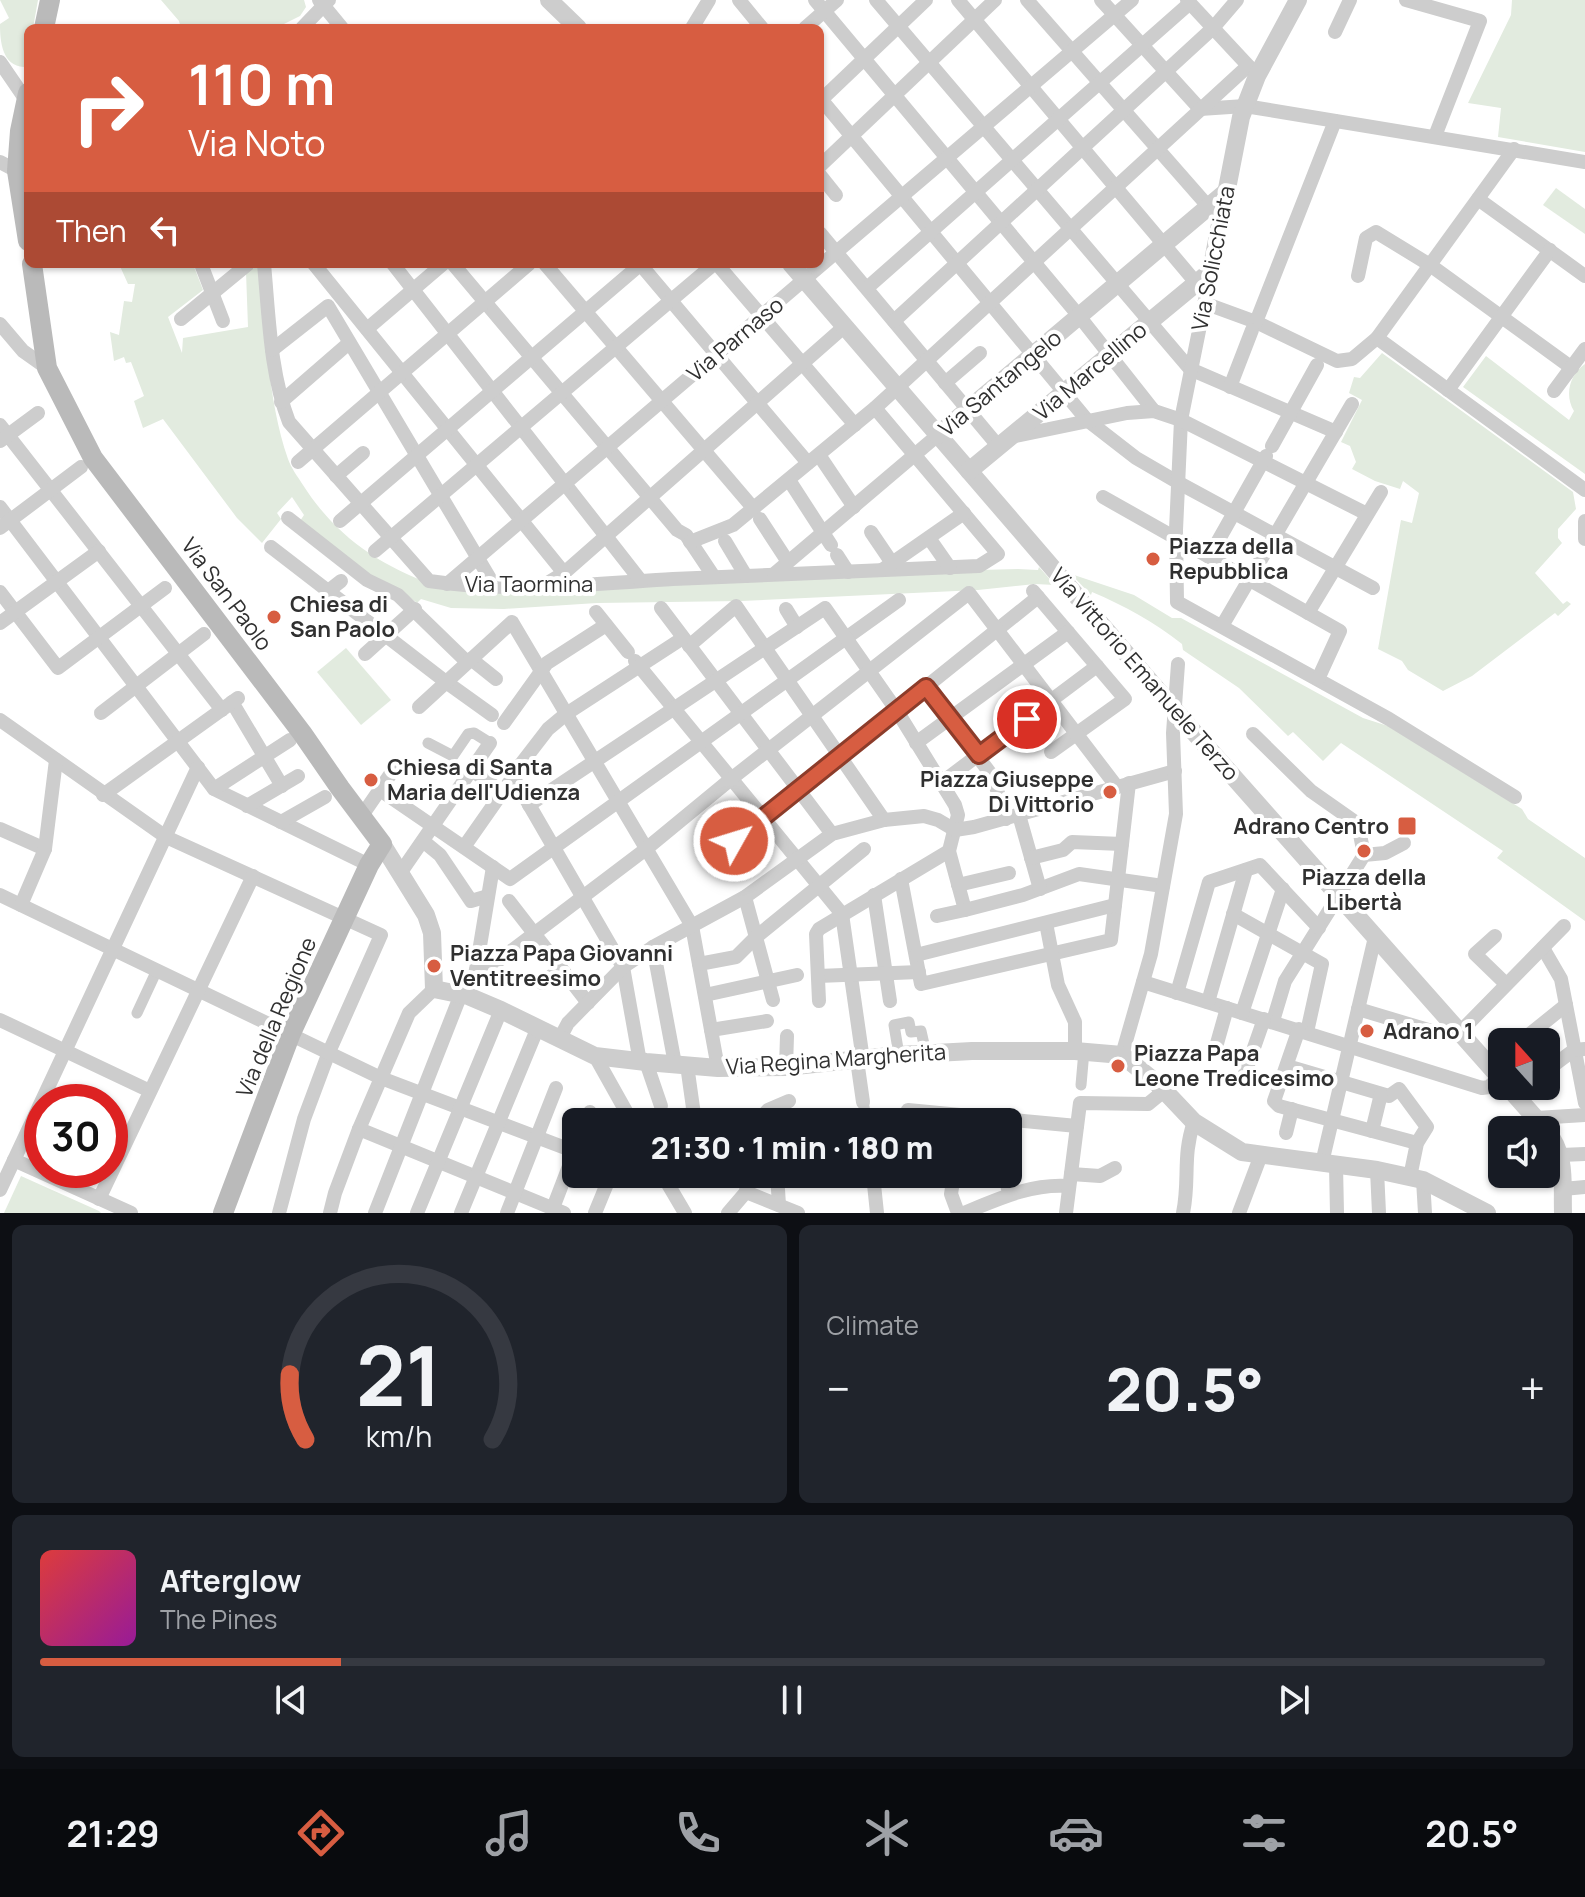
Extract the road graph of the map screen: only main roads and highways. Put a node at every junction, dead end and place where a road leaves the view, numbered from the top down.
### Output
1 (50, 0) edge
2 (45, 24) edge
3 (24, 112) edge
4 (9, 167) edge
5 (24, 225) edge
6 (33, 268) edge
7 (382, 844) joint
8 (223, 1213) edge

1 - 2 main road
3 - 4 main road
4 - 5 main road
6 - 7 main road, Via San Paolo
7 - 8 main road, Via della Regione

